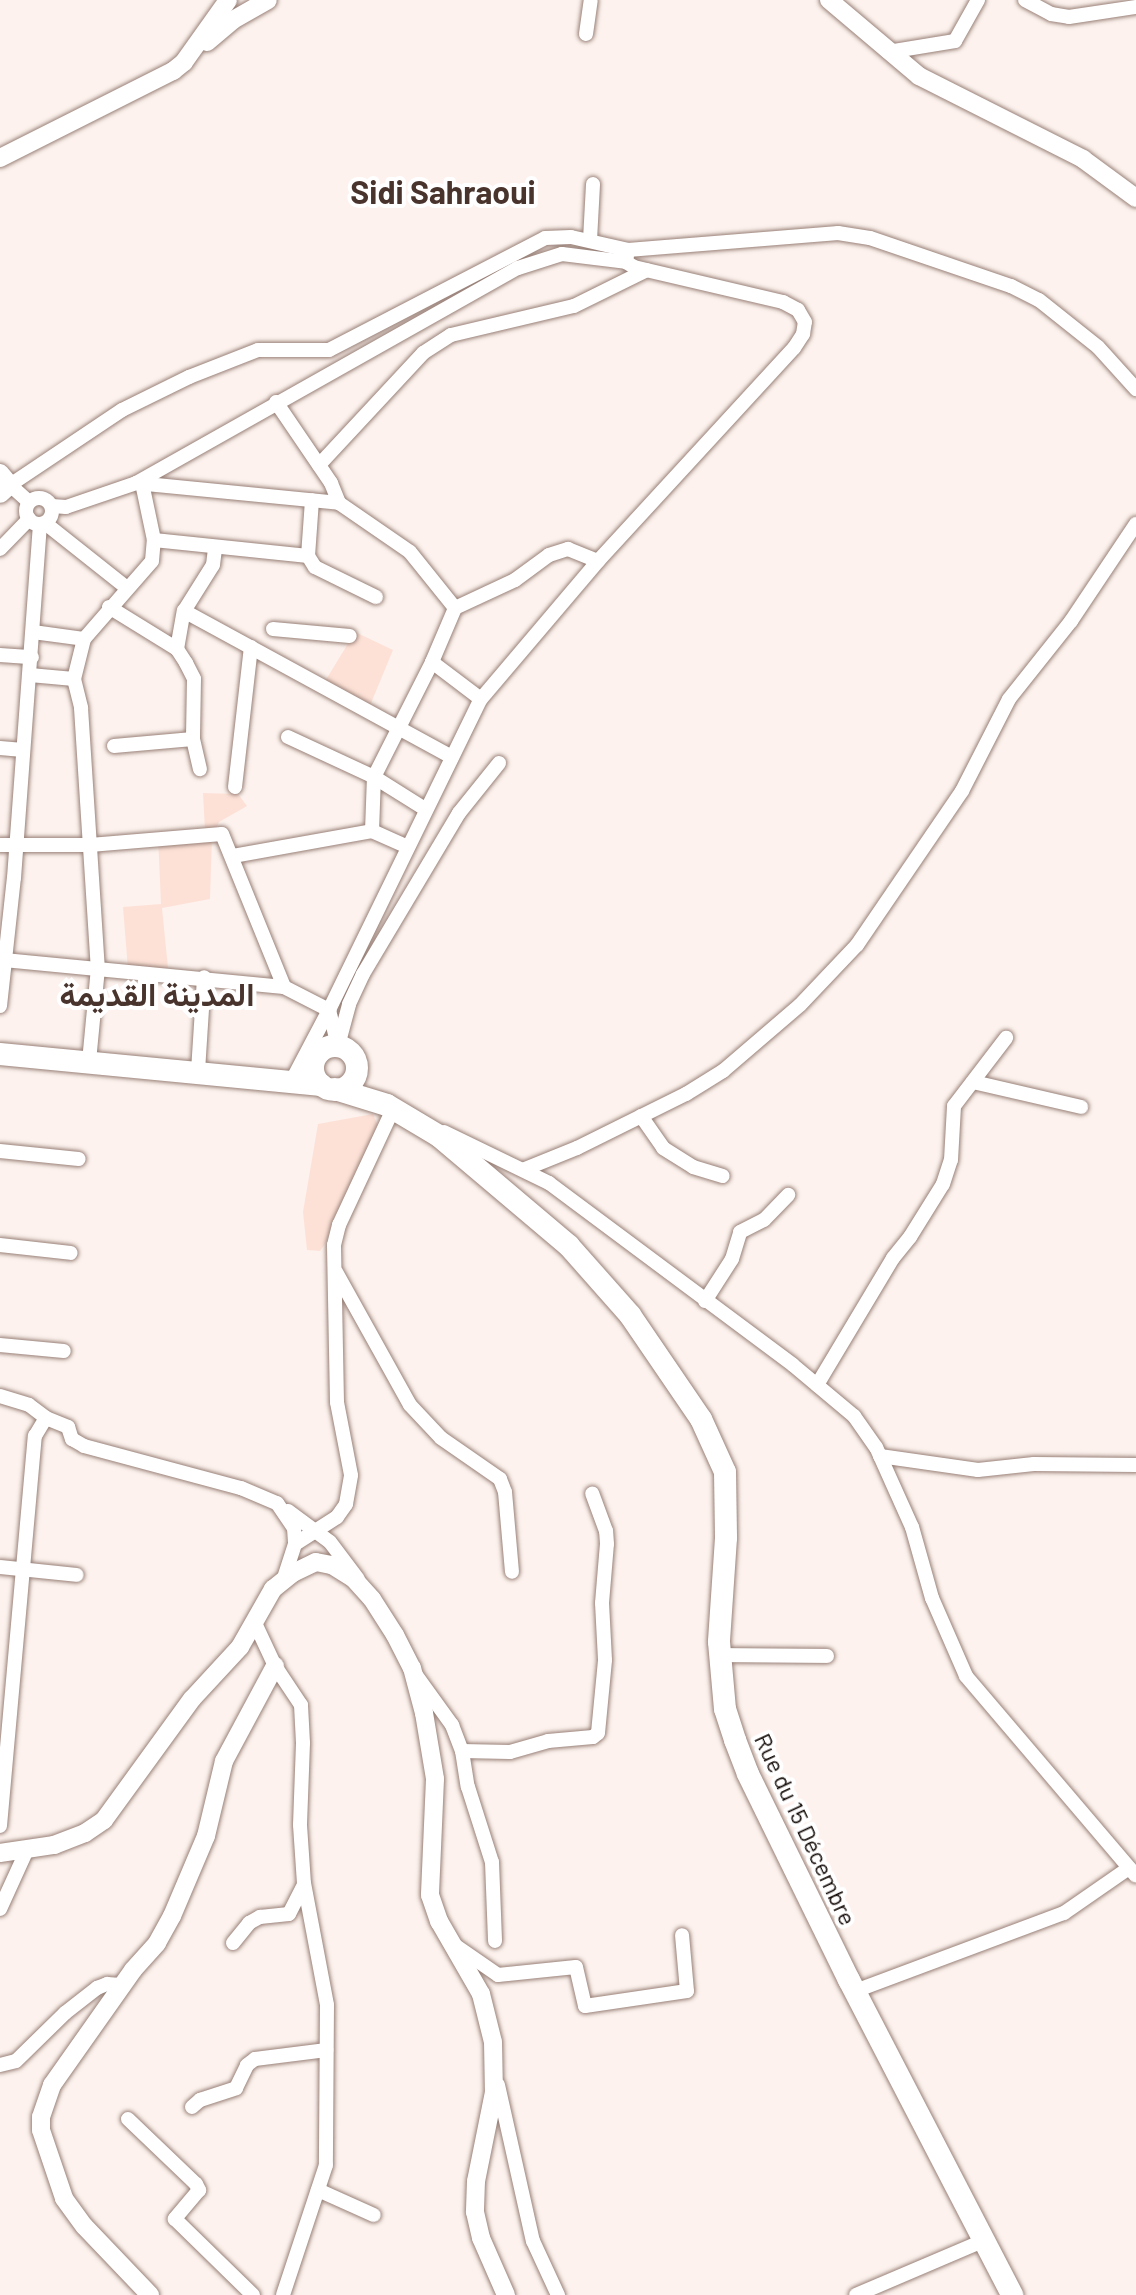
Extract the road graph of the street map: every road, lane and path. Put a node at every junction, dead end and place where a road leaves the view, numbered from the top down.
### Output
1 (228, 0) edge
2 (268, 0) edge
3 (591, 0) edge
4 (829, 0) edge
5 (978, 0) edge
6 (1025, 0) edge
7 (1136, 7) edge
8 (586, 34) dead end
9 (888, 52) junction
10 (184, 62) junction
11 (0, 158) edge
12 (593, 184) dead end
13 (1136, 198) edge
14 (590, 240) junction
15 (627, 256) junction
16 (647, 270) junction
17 (1136, 389) edge
18 (276, 402) junction
19 (319, 465) junction
20 (139, 483) junction
21 (3, 484) edge
22 (312, 500) junction
23 (29, 502) junction
24 (339, 503) junction
25 (52, 506) junction
26 (38, 522) junction
27 (1136, 524) edge
28 (154, 540) junction
29 (215, 548) junction
30 (0, 549) edge
31 (308, 556) junction
32 (598, 561) junction
33 (127, 588) junction
34 (376, 597) dead end
35 (109, 607) junction
36 (455, 608) junction
37 (184, 611) junction
38 (273, 629) dead end
39 (33, 632) junction
40 (350, 636) dead end
41 (84, 639) junction
42 (251, 647) junction
43 (177, 649) junction
44 (0, 655) edge
45 (32, 657) junction
46 (432, 662) junction
47 (30, 675) junction
48 (74, 679) junction
49 (481, 699) junction
50 (398, 724) junction
51 (288, 737) dead end
52 (193, 739) junction
53 (114, 746) dead end
54 (0, 748) edge
55 (23, 750) junction
56 (452, 757) junction
57 (499, 763) dead end
58 (200, 769) dead end
59 (374, 777) junction
60 (235, 787) dead end
61 (425, 809) junction
62 (372, 831) junction
63 (90, 845) junction
64 (8, 846) edge
65 (408, 847) junction
66 (233, 856) junction
67 (7, 877) edge
68 (4, 960) junction
69 (98, 968) junction
70 (204, 977) junction
71 (284, 987) junction
72 (0, 1006) edge
73 (329, 1010) junction
74 (1006, 1038) dead end
75 (347, 1053) junction
76 (0, 1054) edge
77 (89, 1061) junction
78 (198, 1071) junction
79 (291, 1082) junction
80 (973, 1082) junction
81 (328, 1087) junction
82 (1081, 1107) dead end
83 (393, 1109) junction
84 (641, 1116) junction
85 (0, 1151) edge
86 (79, 1159) dead end
87 (525, 1169) junction
88 (723, 1176) dead end
89 (788, 1195) dead end
90 (0, 1245) edge
91 (71, 1253) dead end
92 (335, 1270) junction
93 (705, 1301) junction
94 (0, 1345) edge
95 (64, 1351) dead end
96 (817, 1385) junction
97 (0, 1396) edge
98 (46, 1418) junction
99 (880, 1456) junction
100 (1136, 1465) edge
101 (592, 1493) dead end
102 (277, 1503) junction
103 (316, 1531) junction
104 (295, 1544) junction
105 (0, 1567) edge
106 (22, 1569) junction
107 (512, 1572) dead end
108 (77, 1575) dead end
109 (283, 1581) junction
110 (372, 1599) junction
111 (254, 1621) junction
112 (720, 1655) junction
113 (827, 1656) dead end
114 (275, 1666) junction
115 (412, 1668) junction
116 (462, 1751) junction
117 (0, 1826) edge
118 (26, 1852) junction
119 (0, 1853) edge
120 (1133, 1872) edge
121 (304, 1883) junction
122 (0, 1909) edge
123 (682, 1935) dead end
124 (495, 1941) dead end
125 (233, 1943) dead end
126 (456, 1946) junction
127 (121, 1985) junction
128 (855, 1991) junction
129 (326, 2050) junction
130 (0, 2065) edge
131 (494, 2065) junction
132 (192, 2107) dead end
133 (128, 2119) dead end
134 (318, 2190) junction
135 (374, 2215) dead end
136 (985, 2240) junction
137 (150, 2295) edge
138 (253, 2295) edge
139 (283, 2295) edge
140 (506, 2295) edge
141 (558, 2295) edge
142 (856, 2295) edge
143 (1012, 2295) edge

1 - 10 street
2 - 10 street
3 - 8 street
4 - 9 street
5 - 9 street
6 - 7 street
9 - 13 street
10 - 11 street
12 - 14 street
14 - 15 street
14 - 21 street
15 - 16 street
15 - 17 street
15 - 18 street
16 - 19 street
16 - 32 street
18 - 19 street
18 - 20 street
19 - 24 street
20 - 22 street
20 - 25 street
20 - 28 street
21 - 23 street
22 - 24 street
22 - 31 street
23 - 25 street
23 - 26 street
24 - 36 street
25 - 26 street
26 - 30 street
26 - 33 street
26 - 39 street
27 - 84 street
28 - 29 street
28 - 33 street
29 - 31 street
29 - 37 street
31 - 34 street
32 - 36 street
32 - 49 street
33 - 35 street
35 - 41 street
35 - 43 street
36 - 46 street
37 - 42 street
37 - 43 street
38 - 40 street
39 - 41 street
39 - 45 street
41 - 48 street
42 - 50 street
42 - 60 street
43 - 52 street
44 - 45 street
45 - 47 street
46 - 49 street
46 - 50 street
47 - 48 street
47 - 55 street
48 - 63 street
49 - 56 street
50 - 56 street
50 - 59 street
51 - 59 street
52 - 53 street
52 - 58 street
54 - 55 street
55 - 64 street
56 - 61 street
57 - 75 street
59 - 61 street
59 - 62 street
61 - 65 street
62 - 65 street
62 - 66 street
63 - 64 street
63 - 66 street
63 - 69 street
64 - 67 street
65 - 73 street
66 - 71 street
67 - 68 street
68 - 69 street
68 - 72 street
69 - 70 street
69 - 77 street
70 - 71 street
70 - 78 street
71 - 73 street
73 - 75 street
73 - 79 street
74 - 80 street
75 - 81 main road
75 - 81 main road
75 - 83 main road
76 - 77 main road, Rue du 15 Décembre
77 - 78 main road, Rue du 15 Décembre
78 - 79 main road, Rue du 15 Décembre
79 - 81 main road, Rue du 15 Décembre
80 - 82 street
80 - 96 street
81 - 83 main road, Rue du 15 Décembre
83 - 87 street
83 - 92 street
83 - 112 main road, Rue du 15 Décembre
84 - 87 street
84 - 88 street
85 - 86 street
87 - 93 street
89 - 93 street
90 - 91 street
92 - 103 street
92 - 107 street
93 - 96 street
94 - 95 street
96 - 99 street
97 - 98 street
98 - 102 street
98 - 106 street
99 - 100 street
99 - 120 street
101 - 116 street
102 - 103 street
102 - 104 street
103 - 104 street
103 - 110 street
104 - 109 street
105 - 106 street
106 - 108 street
106 - 117 street
109 - 110 street
109 - 111 street
110 - 115 street
111 - 114 street
111 - 118 street
112 - 113 street
112 - 128 main road, Rue du 15 Décembre
114 - 121 street
114 - 127 street
115 - 116 street
115 - 126 street
116 - 124 street
118 - 119 street
118 - 122 street
120 - 128 street
121 - 125 street
121 - 129 street
123 - 126 street
126 - 131 street
127 - 130 street
127 - 137 street
128 - 136 main road, Rue du 15 Décembre
129 - 132 street
129 - 134 street
131 - 140 street
131 - 141 street
133 - 138 street
134 - 135 street
134 - 139 street
136 - 142 street
136 - 143 main road, Rue du 15 Décembre

